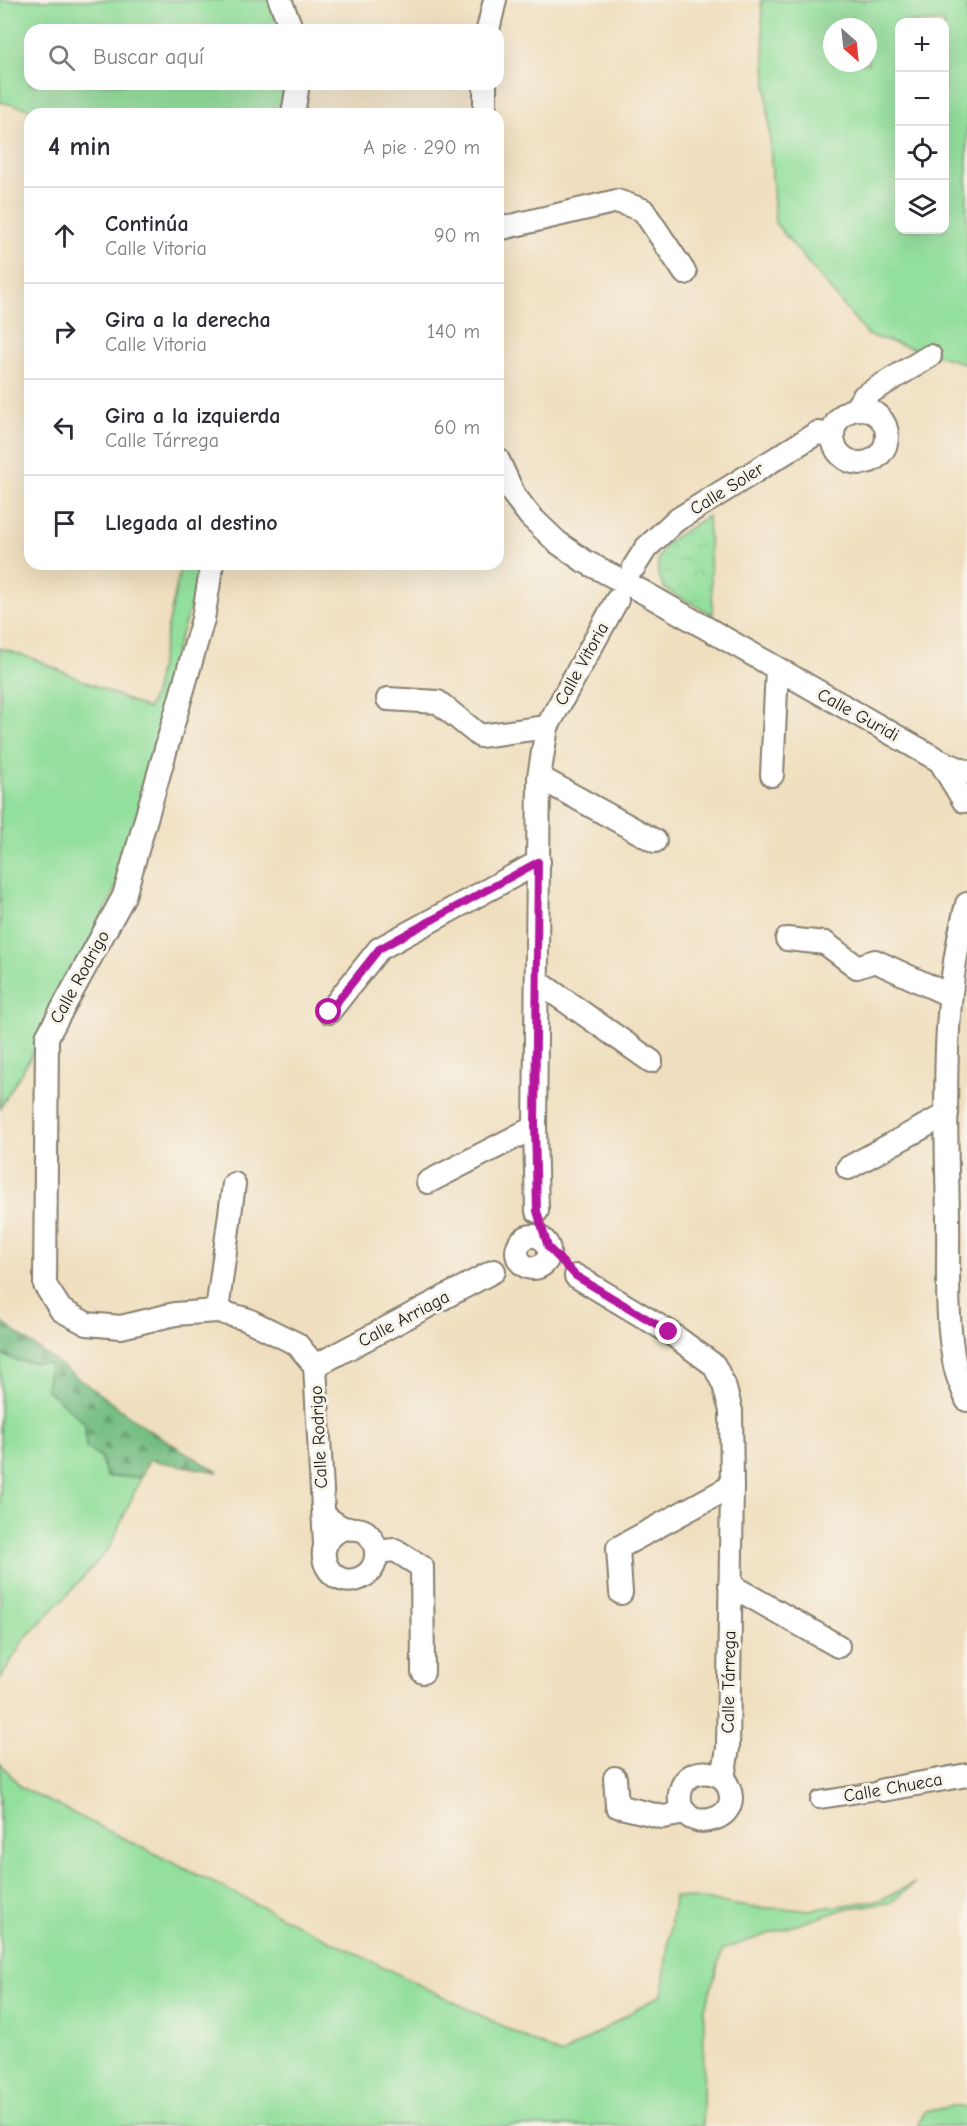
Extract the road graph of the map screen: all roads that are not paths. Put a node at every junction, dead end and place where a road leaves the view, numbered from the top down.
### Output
1 (280, 0) edge
2 (495, 0) edge
3 (290, 24) edge
4 (489, 24) edge
5 (297, 90) edge
6 (484, 90) edge
7 (294, 108) edge
8 (485, 108) edge
9 (504, 228) edge
10 (685, 273) dead end
11 (930, 356) dead end
12 (855, 409) junction
13 (833, 435) junction
14 (504, 473) edge
15 (634, 567) junction
16 (211, 570) edge
17 (610, 574) junction
18 (643, 592) junction
19 (617, 600) junction
20 (777, 669) junction
21 (388, 699) dead end
22 (547, 727) junction
23 (940, 761) junction
24 (967, 772) edge
25 (772, 775) dead end
26 (539, 777) junction
27 (966, 803) edge
28 (655, 841) dead end
29 (538, 862) junction
30 (967, 904) edge
31 (787, 939) dead end
32 (962, 940) edge
33 (537, 981) junction
34 (949, 995) junction
35 (329, 1012) dead end
36 (651, 1061) dead end
37 (947, 1114) junction
38 (535, 1126) junction
39 (848, 1168) dead end
40 (947, 1177) junction
41 (428, 1182) dead end
42 (234, 1184) dead end
43 (967, 1188) edge
44 (533, 1251) junction
45 (217, 1311) junction
46 (315, 1366) junction
47 (967, 1400) edge
48 (732, 1486) junction
49 (324, 1516) junction
50 (344, 1527) junction
51 (325, 1544) junction
52 (376, 1552) junction
53 (730, 1585) junction
54 (621, 1593) dead end
55 (838, 1646) dead end
56 (423, 1672) dead end
57 (967, 1775) edge
58 (615, 1778) dead end
59 (723, 1778) junction
60 (884, 1790) joint
61 (819, 1800) dead end
62 (686, 1813) junction

1 - 3 street
2 - 4 street
5 - 7 street
6 - 8 street
9 - 10 street
11 - 12 street
12 - 13 street
12 - 13 street
13 - 15 street, Calle Soler
14 - 17 street, Calle Guridi
15 - 17 street
15 - 18 street
16 - 45 street, Calle Rodrigo
17 - 18 street, Calle Guridi
17 - 19 street
18 - 19 street
18 - 20 street, Calle Guridi
19 - 22 street, Calle Vitoria
20 - 23 street, Calle Guridi
20 - 25 street
21 - 22 street, Calle Vitoria
22 - 26 street, Calle Vitoria
23 - 24 street, Calle Guridi
23 - 27 street, Calle Guridi
26 - 28 street
26 - 29 street, Calle Vitoria
29 - 33 street, Calle Vitoria
29 - 35 street
30 - 32 street
31 - 34 street
32 - 34 street
33 - 36 street
33 - 38 street, Calle Vitoria
34 - 37 street
37 - 39 street
37 - 40 street
38 - 41 street
38 - 44 street, Calle Vitoria
40 - 43 street
40 - 47 street
42 - 45 street
44 - 46 street, Calle Arriaga
44 - 48 street, Calle Tárrega
45 - 46 street, Calle Rodrigo
46 - 49 street, Calle Rodrigo
48 - 53 street, Calle Tárrega
48 - 54 street
49 - 50 street
49 - 51 street, Calle Rodrigo
50 - 51 street
50 - 52 street
51 - 52 street, Calle Rodrigo
52 - 56 street
53 - 55 street
53 - 59 street, Calle Tárrega
57 - 60 street, Calle Chueca
58 - 62 street, Calle Tárrega
59 - 62 street
59 - 62 street, Calle Tárrega
60 - 61 street, Calle Chueca

